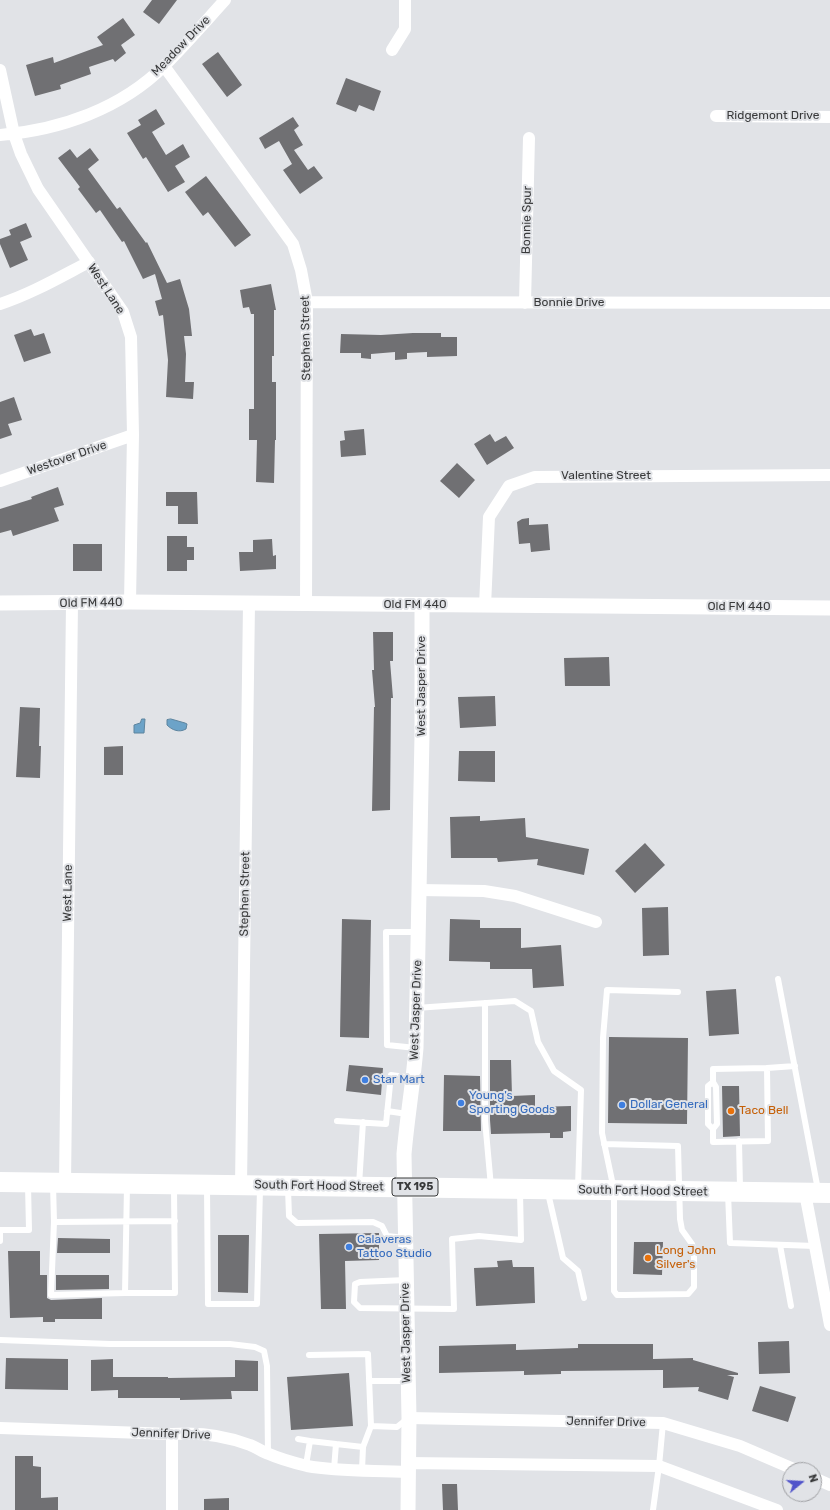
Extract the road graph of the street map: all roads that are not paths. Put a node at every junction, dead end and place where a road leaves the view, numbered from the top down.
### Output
1 (225, 0) edge
2 (406, 0) edge
3 (392, 50) dead end
4 (164, 66) junction
5 (0, 70) edge
6 (716, 116) dead end
7 (830, 117) edge
8 (14, 134) junction
9 (0, 135) edge
10 (529, 138) dead end
11 (89, 262) junction
12 (307, 302) junction
13 (830, 302) edge
14 (525, 303) junction
15 (0, 304) edge
16 (133, 435) junction
17 (830, 476) edge
18 (0, 481) edge
19 (130, 602) junction
20 (0, 603) edge
21 (72, 603) junction
22 (249, 604) junction
23 (306, 604) junction
24 (422, 605) junction
25 (485, 606) junction
26 (830, 608) edge
27 (419, 890) junction
28 (596, 922) dead end
29 (418, 932) junction
30 (778, 979) dead end
31 (678, 992) dead end
32 (485, 1003) junction
33 (416, 1008) junction
34 (416, 1048) junction
35 (795, 1066) junction
36 (767, 1068) junction
37 (413, 1078) junction
38 (387, 1111) junction
39 (408, 1114) junction
40 (337, 1121) dead end
41 (363, 1122) junction
42 (739, 1141) junction
43 (604, 1144) junction
44 (0, 1182) edge
45 (28, 1182) junction
46 (59, 1183) junction
47 (127, 1184) junction
48 (174, 1184) junction
49 (207, 1185) junction
50 (251, 1185) junction
51 (288, 1186) junction
52 (359, 1186) junction
53 (404, 1187) junction
54 (491, 1188) junction
55 (520, 1189) junction
56 (547, 1189) junction
57 (578, 1190) junction
58 (614, 1190) junction
59 (679, 1191) junction
60 (734, 1192) junction
61 (818, 1193) edge
62 (175, 1221) junction
63 (54, 1222) junction
64 (126, 1222) junction
65 (0, 1230) edge
66 (405, 1238) junction
67 (0, 1241) edge
68 (780, 1245) junction
69 (815, 1246) junction
70 (406, 1280) junction
71 (125, 1293) junction
72 (584, 1298) dead end
73 (791, 1306) dead end
74 (406, 1310) junction
75 (830, 1325) edge
76 (0, 1340) edge
77 (309, 1355) dead end
78 (369, 1381) junction
79 (407, 1381) junction
80 (409, 1418) junction
81 (663, 1423) junction
82 (371, 1426) junction
83 (0, 1428) edge
84 (172, 1434) junction
85 (298, 1439) dead end
86 (310, 1441) junction
87 (336, 1444) junction
88 (363, 1447) junction
89 (268, 1454) junction
90 (782, 1464) edge
91 (306, 1466) junction
92 (659, 1466) junction
93 (408, 1467) junction
94 (334, 1469) junction
95 (362, 1470) junction
96 (753, 1506) edge
97 (172, 1510) edge
98 (408, 1510) edge
99 (653, 1510) edge
100 (777, 1510) edge

1 - 4 street, Meadow Drive
2 - 3 street
4 - 8 street, Meadow Drive
4 - 12 street, Stephen Street
5 - 8 street, West Lane
6 - 7 street, Ridgemont Drive
8 - 9 street, Meadow Drive
8 - 11 street, West Lane
10 - 14 street, Bonnie Spur
11 - 15 street
11 - 16 street, West Lane
12 - 14 street, Bonnie Drive
12 - 23 street, Stephen Street
13 - 14 street, Bonnie Drive
16 - 18 street, Westover Drive
16 - 19 street, West Lane
17 - 25 street, Valentine Street
19 - 21 street, Old FM 440
19 - 22 street, Old FM 440
20 - 21 street, Old FM 440
21 - 46 street, West Lane
22 - 23 street, Old FM 440
22 - 50 street, Stephen Street
23 - 24 street, Old FM 440
24 - 25 street, Old FM 440
24 - 27 street, West Jasper Drive
25 - 26 street, Old FM 440
27 - 28 street
27 - 29 street, West Jasper Drive
29 - 33 street, West Jasper Drive
29 - 34 lane
30 - 35 lane
31 - 43 lane
32 - 33 lane
32 - 54 lane
32 - 57 lane
33 - 34 street, West Jasper Drive
34 - 37 street, West Jasper Drive
35 - 36 lane
35 - 61 lane
36 - 42 lane
36 - 42 lane
37 - 38 lane
37 - 39 street, West Jasper Drive
38 - 39 lane
38 - 41 lane
39 - 53 street, West Jasper Drive
40 - 41 lane
41 - 52 lane
42 - 60 lane
43 - 58 lane
43 - 59 lane
44 - 45 highway, South Fort Hood Street / TX 195
45 - 46 highway, South Fort Hood Street / TX 195
45 - 65 lane
46 - 47 highway, South Fort Hood Street / TX 195
46 - 63 lane
47 - 48 highway, South Fort Hood Street / TX 195
47 - 64 lane
48 - 49 highway, South Fort Hood Street / TX 195
48 - 62 lane
49 - 50 highway, South Fort Hood Street / TX 195
49 - 50 lane
50 - 51 highway, South Fort Hood Street / TX 195
51 - 52 highway, South Fort Hood Street / TX 195
51 - 66 lane
52 - 53 highway, South Fort Hood Street / TX 195
53 - 54 highway, South Fort Hood Street / TX 195
53 - 66 street, West Jasper Drive
54 - 55 highway, South Fort Hood Street / TX 195
55 - 56 highway, South Fort Hood Street / TX 195
55 - 74 lane
56 - 57 highway, South Fort Hood Street / TX 195
56 - 72 lane
57 - 58 highway, South Fort Hood Street / TX 195
58 - 59 highway, South Fort Hood Street / TX 195
58 - 59 lane
59 - 60 highway, South Fort Hood Street / TX 195
60 - 61 highway, South Fort Hood Street / TX 195
60 - 68 lane
61 - 69 street
62 - 64 lane
62 - 71 lane
63 - 64 lane
63 - 71 lane
64 - 71 lane
65 - 67 lane
66 - 70 street, West Jasper Drive
68 - 69 lane
68 - 73 lane
69 - 75 street
70 - 74 street, West Jasper Drive
70 - 74 lane
74 - 79 street, West Jasper Drive
76 - 89 lane
77 - 78 lane
78 - 79 lane
78 - 82 lane
79 - 80 street, West Jasper Drive
80 - 81 street, Jennifer Drive
80 - 82 lane
80 - 93 street, West Jasper Drive
81 - 90 street, Jennifer Drive
81 - 92 lane
82 - 88 lane
83 - 84 street, Jennifer Drive
84 - 89 street, Jennifer Drive
84 - 97 street
85 - 86 lane
86 - 87 lane
86 - 91 lane
87 - 88 lane
87 - 94 lane
88 - 95 lane
89 - 91 street, Jennifer Drive
91 - 94 street, Jennifer Drive
92 - 93 street, Jennifer Drive
92 - 96 street, Jennifer Drive
92 - 99 lane
93 - 95 street, Jennifer Drive
93 - 98 street, West Jasper Drive
94 - 95 street, Jennifer Drive
96 - 100 street, Jennifer Drive

